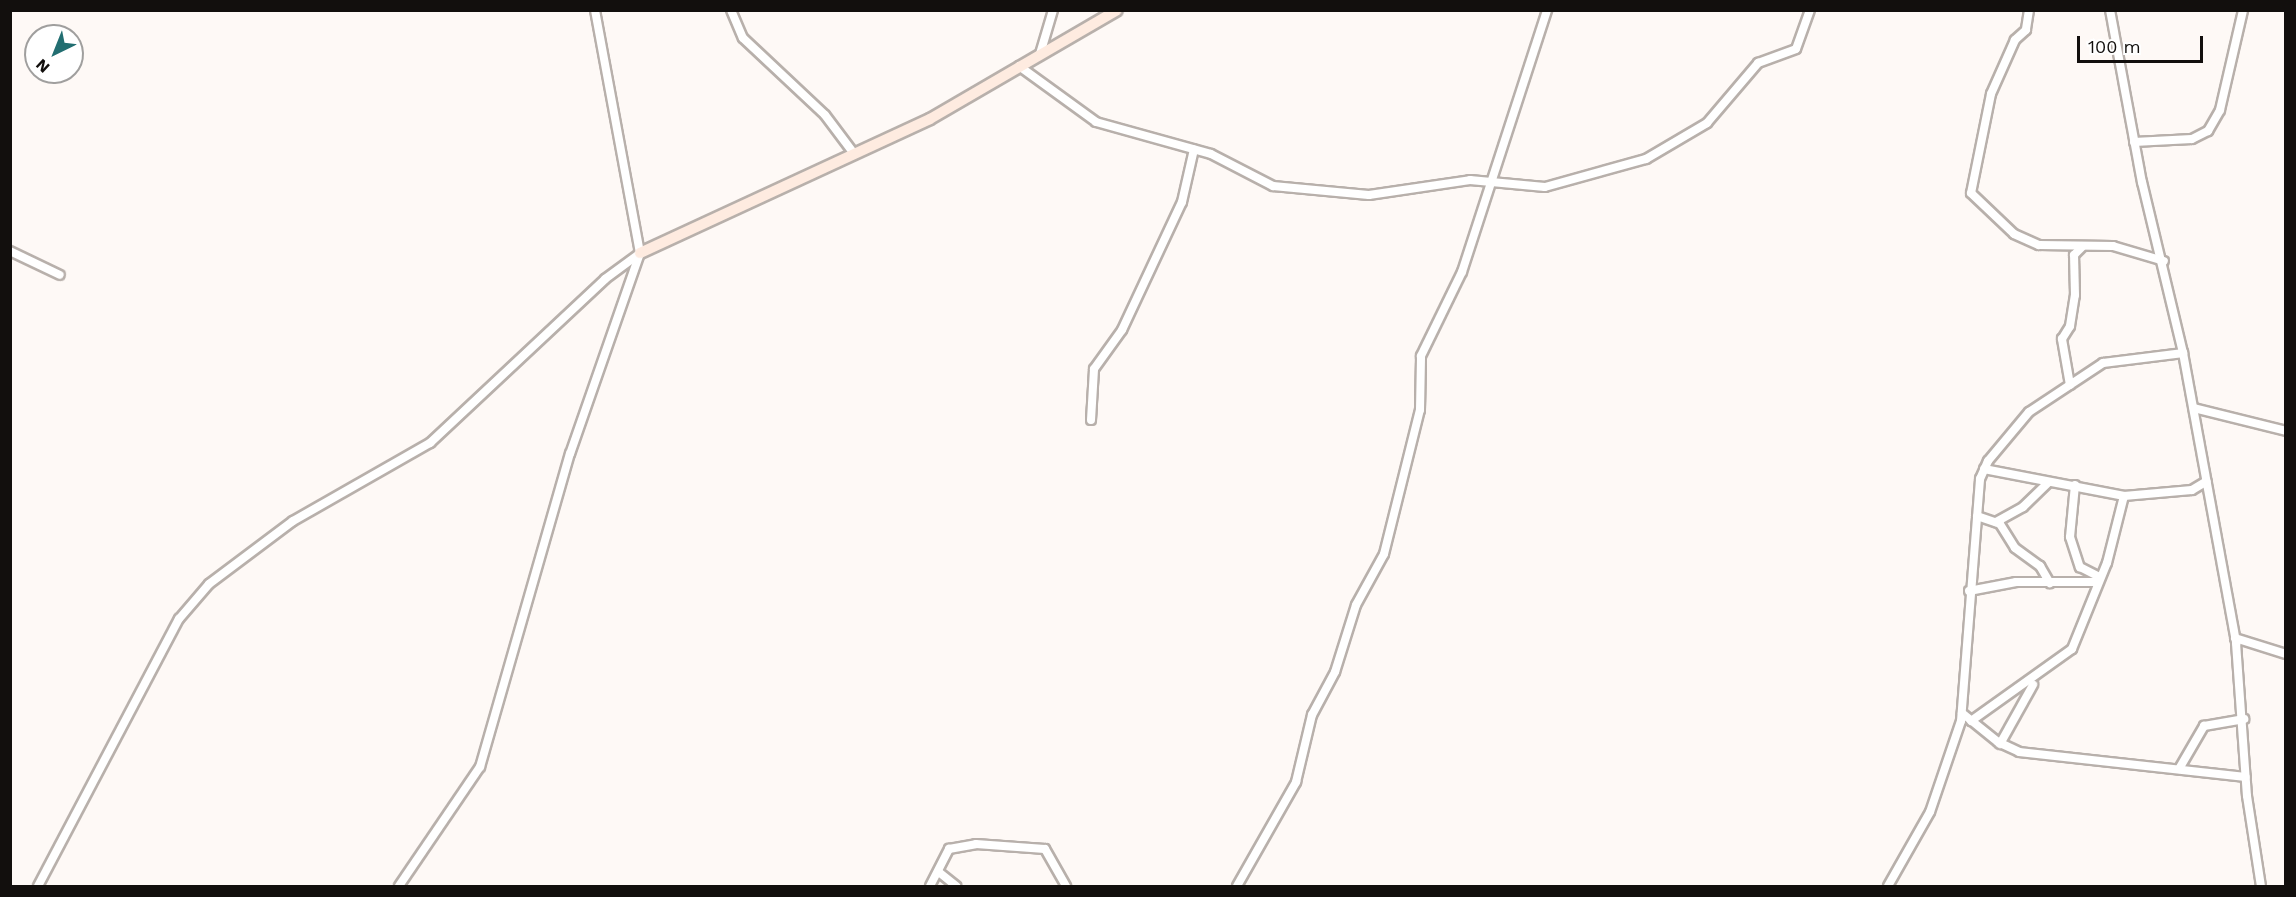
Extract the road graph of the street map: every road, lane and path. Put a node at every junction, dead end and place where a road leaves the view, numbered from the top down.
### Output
1 (595, 10) edge
2 (731, 10) edge
3 (1053, 10) edge
4 (1117, 10) edge
5 (1547, 10) edge
6 (1810, 10) edge
7 (2029, 10) edge
8 (2110, 10) edge
9 (2242, 10) edge
10 (1040, 54) junction
11 (1019, 66) junction
12 (2134, 142) junction
13 (1194, 149) junction
14 (852, 151) junction
15 (1492, 182) junction
16 (2082, 247) junction
17 (10, 251) edge
18 (640, 253) junction
19 (2164, 261) junction
20 (60, 275) dead end
21 (2183, 353) junction
22 (2070, 385) junction
23 (2194, 408) junction
24 (1091, 420) dead end
25 (2286, 431) edge
26 (1984, 469) junction
27 (2206, 481) junction
28 (2048, 483) junction
29 (2075, 485) junction
30 (2124, 496) junction
31 (1977, 516) junction
32 (1996, 522) junction
33 (2099, 579) junction
34 (2050, 583) junction
35 (1969, 591) junction
36 (2235, 638) junction
37 (2286, 654) edge
38 (2035, 680) junction
39 (1962, 713) junction
40 (2244, 719) junction
41 (1971, 721) junction
42 (2000, 744) junction
43 (2180, 769) junction
44 (2246, 777) junction
45 (940, 873) junction
46 (38, 886) edge
47 (399, 886) edge
48 (930, 886) edge
49 (956, 886) edge
50 (1066, 886) edge
51 (1237, 886) edge
52 (1888, 886) edge
53 (2260, 886) edge

1 - 18 street
2 - 14 street
3 - 10 street
4 - 10 main road
5 - 15 street
6 - 15 street
7 - 16 street
8 - 12 street
9 - 12 street
10 - 11 main road
11 - 13 street
11 - 14 main road
12 - 19 street
13 - 15 street
13 - 24 street
14 - 18 main road
15 - 51 street
16 - 19 street
16 - 22 street
17 - 20 street
18 - 46 street
18 - 47 street
19 - 21 street
21 - 22 street
21 - 23 street
22 - 26 street
23 - 25 street
23 - 27 street
26 - 28 street
26 - 31 street
27 - 30 street
27 - 36 street
28 - 29 street
28 - 32 street
29 - 30 street
29 - 33 street
30 - 33 street
31 - 32 street
31 - 35 street
32 - 34 street
33 - 34 street
33 - 38 street
34 - 35 street
35 - 39 street
36 - 37 street
36 - 40 street
38 - 41 street
38 - 42 street
39 - 41 street
39 - 52 street
40 - 43 street
40 - 44 street
41 - 42 street
42 - 43 street
43 - 44 street
44 - 53 street
45 - 48 street
45 - 49 street
45 - 50 street

